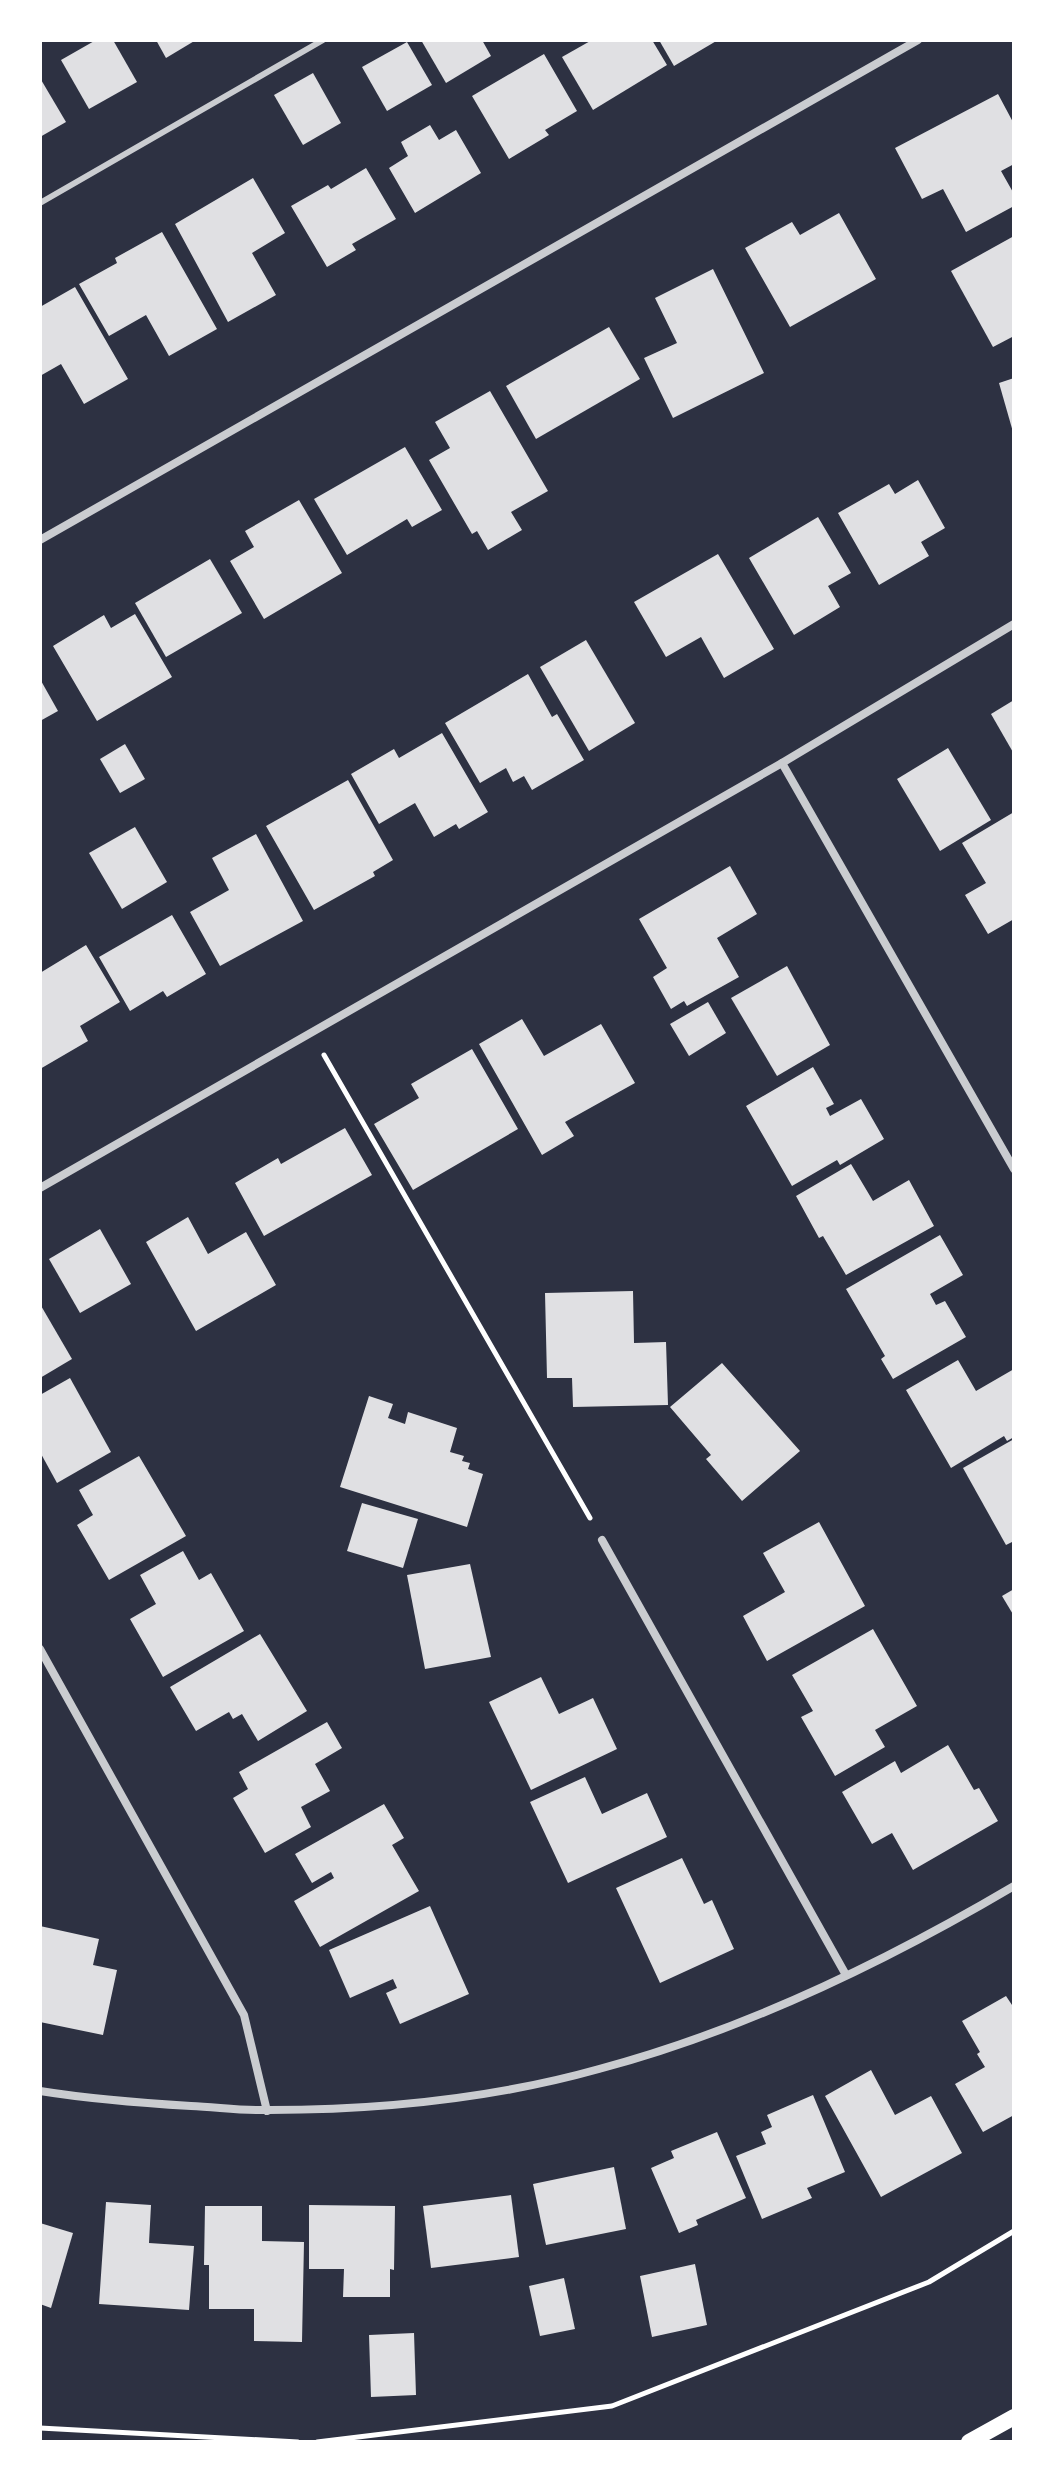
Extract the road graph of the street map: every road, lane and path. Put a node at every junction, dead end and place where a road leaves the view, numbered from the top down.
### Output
1 (323, 40) edge
2 (918, 40) edge
3 (40, 203) edge
4 (40, 540) edge
5 (1014, 624) edge
6 (782, 763) junction
7 (332, 1069) dead end
8 (1014, 1169) edge
9 (40, 1188) edge
10 (602, 1540) joint
11 (40, 1649) edge
12 (1014, 1886) edge
13 (846, 1975) junction
14 (40, 2091) edge
15 (267, 2111) junction
16 (1014, 2231) edge
17 (1014, 2417) edge
18 (40, 2428) edge
19 (298, 2442) edge
20 (317, 2442) edge
21 (969, 2442) edge

1 - 3 lane
2 - 4 street
5 - 6 street
6 - 8 street
6 - 9 street
7 - 10 path
10 - 13 street
11 - 15 street
12 - 13 street
13 - 15 street
14 - 15 street
16 - 20 path
17 - 21 main road
18 - 19 path

